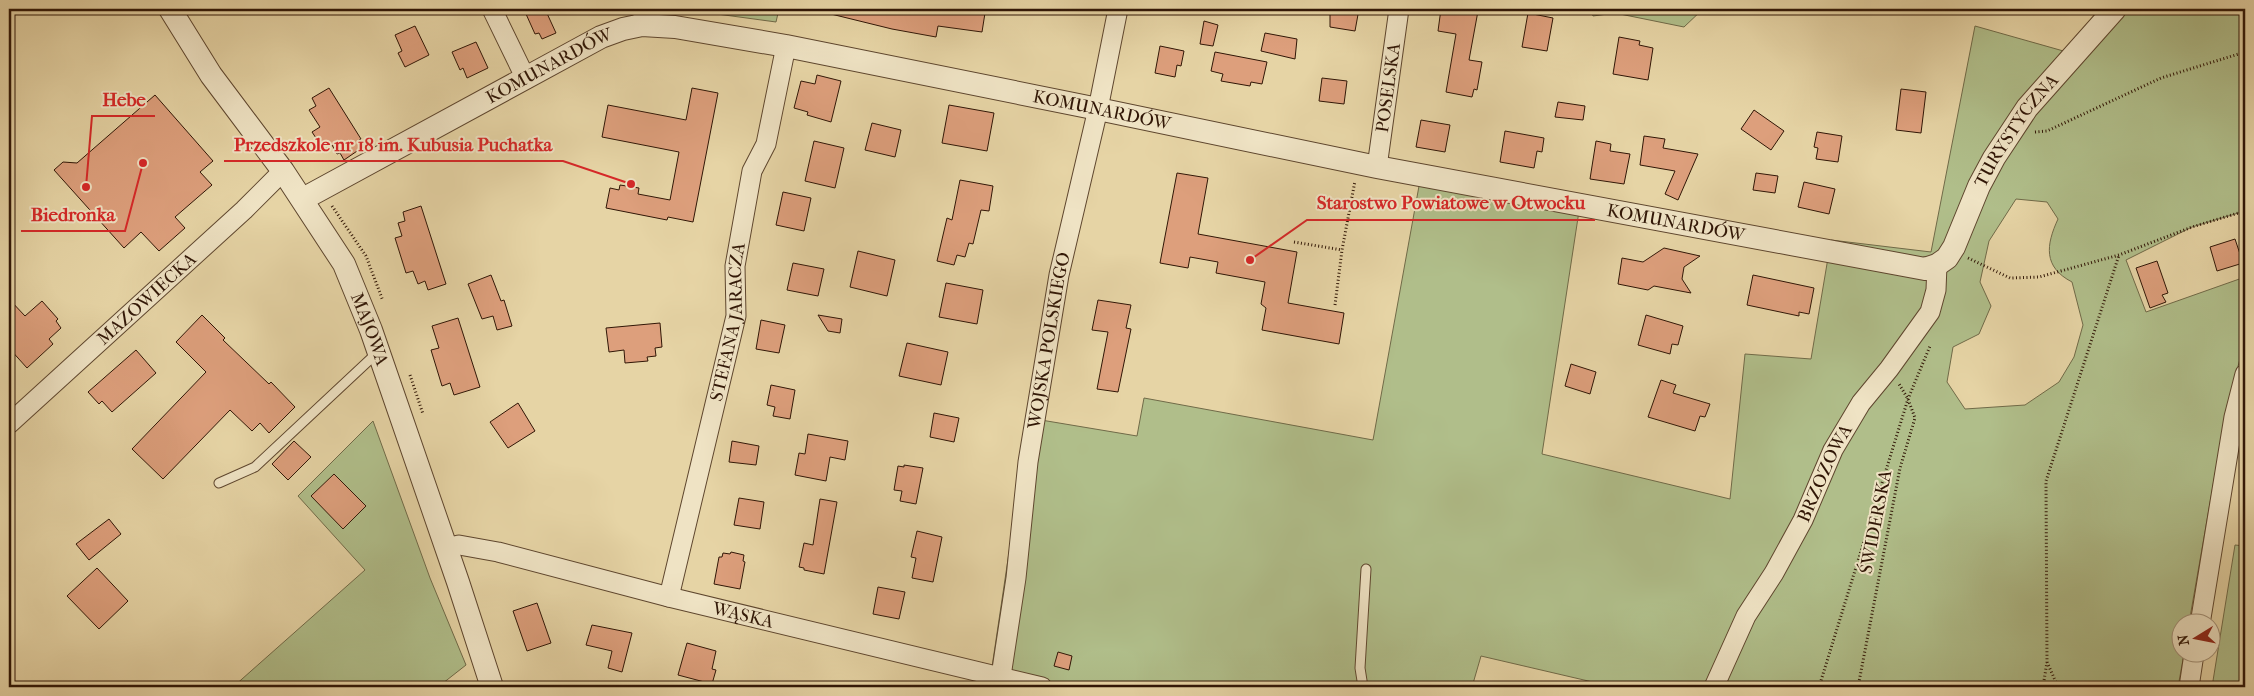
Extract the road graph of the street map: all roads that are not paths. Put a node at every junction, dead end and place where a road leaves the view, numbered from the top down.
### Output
1 (170, 9) edge
2 (492, 9) edge
3 (1118, 9) edge
4 (1399, 9) edge
5 (2115, 9) edge
6 (643, 17) edge
7 (786, 46) junction
8 (526, 79) junction
9 (1098, 108) junction
10 (1367, 165) junction
11 (283, 171) junction
12 (303, 199) junction
13 (1937, 265) junction
14 (378, 352) junction
15 (2245, 374) edge
16 (9, 424) edge
17 (219, 483) dead end
18 (446, 548) junction
19 (1366, 569) dead end
20 (669, 597) junction
21 (2202, 614) edge
22 (2192, 664) edge
23 (1001, 676) junction
24 (492, 687) edge
25 (1042, 687) edge
26 (1363, 687) edge
27 (1714, 687) edge
28 (2189, 687) edge

1 - 11 street, MAJOWA
2 - 8 street
3 - 9 street, WOJSKA POLSKIEGO
4 - 10 street, POSELSKA
5 - 13 street, TURYSTYCZNA
6 - 7 street, KOMUNARDÓW
6 - 8 street, KOMUNARDÓW
7 - 9 street, KOMUNARDÓW
7 - 20 street, STEFANA JARACZA
8 - 12 street, KOMUNARDÓW
9 - 10 street, KOMUNARDÓW
9 - 23 street, WOJSKA POLSKIEGO
10 - 13 street, KOMUNARDÓW
11 - 12 street, MAJOWA
11 - 16 street, MAZOWIECKA
12 - 14 street, MAJOWA
13 - 27 street, BRZOZOWA
14 - 17 lane
14 - 18 street, MAJOWA
15 - 21 street
18 - 20 street, WĄSKA
18 - 24 street, MAJOWA
19 - 26 lane
20 - 23 street, WĄSKA
22 - 28 street
23 - 25 street, WĄSKA

